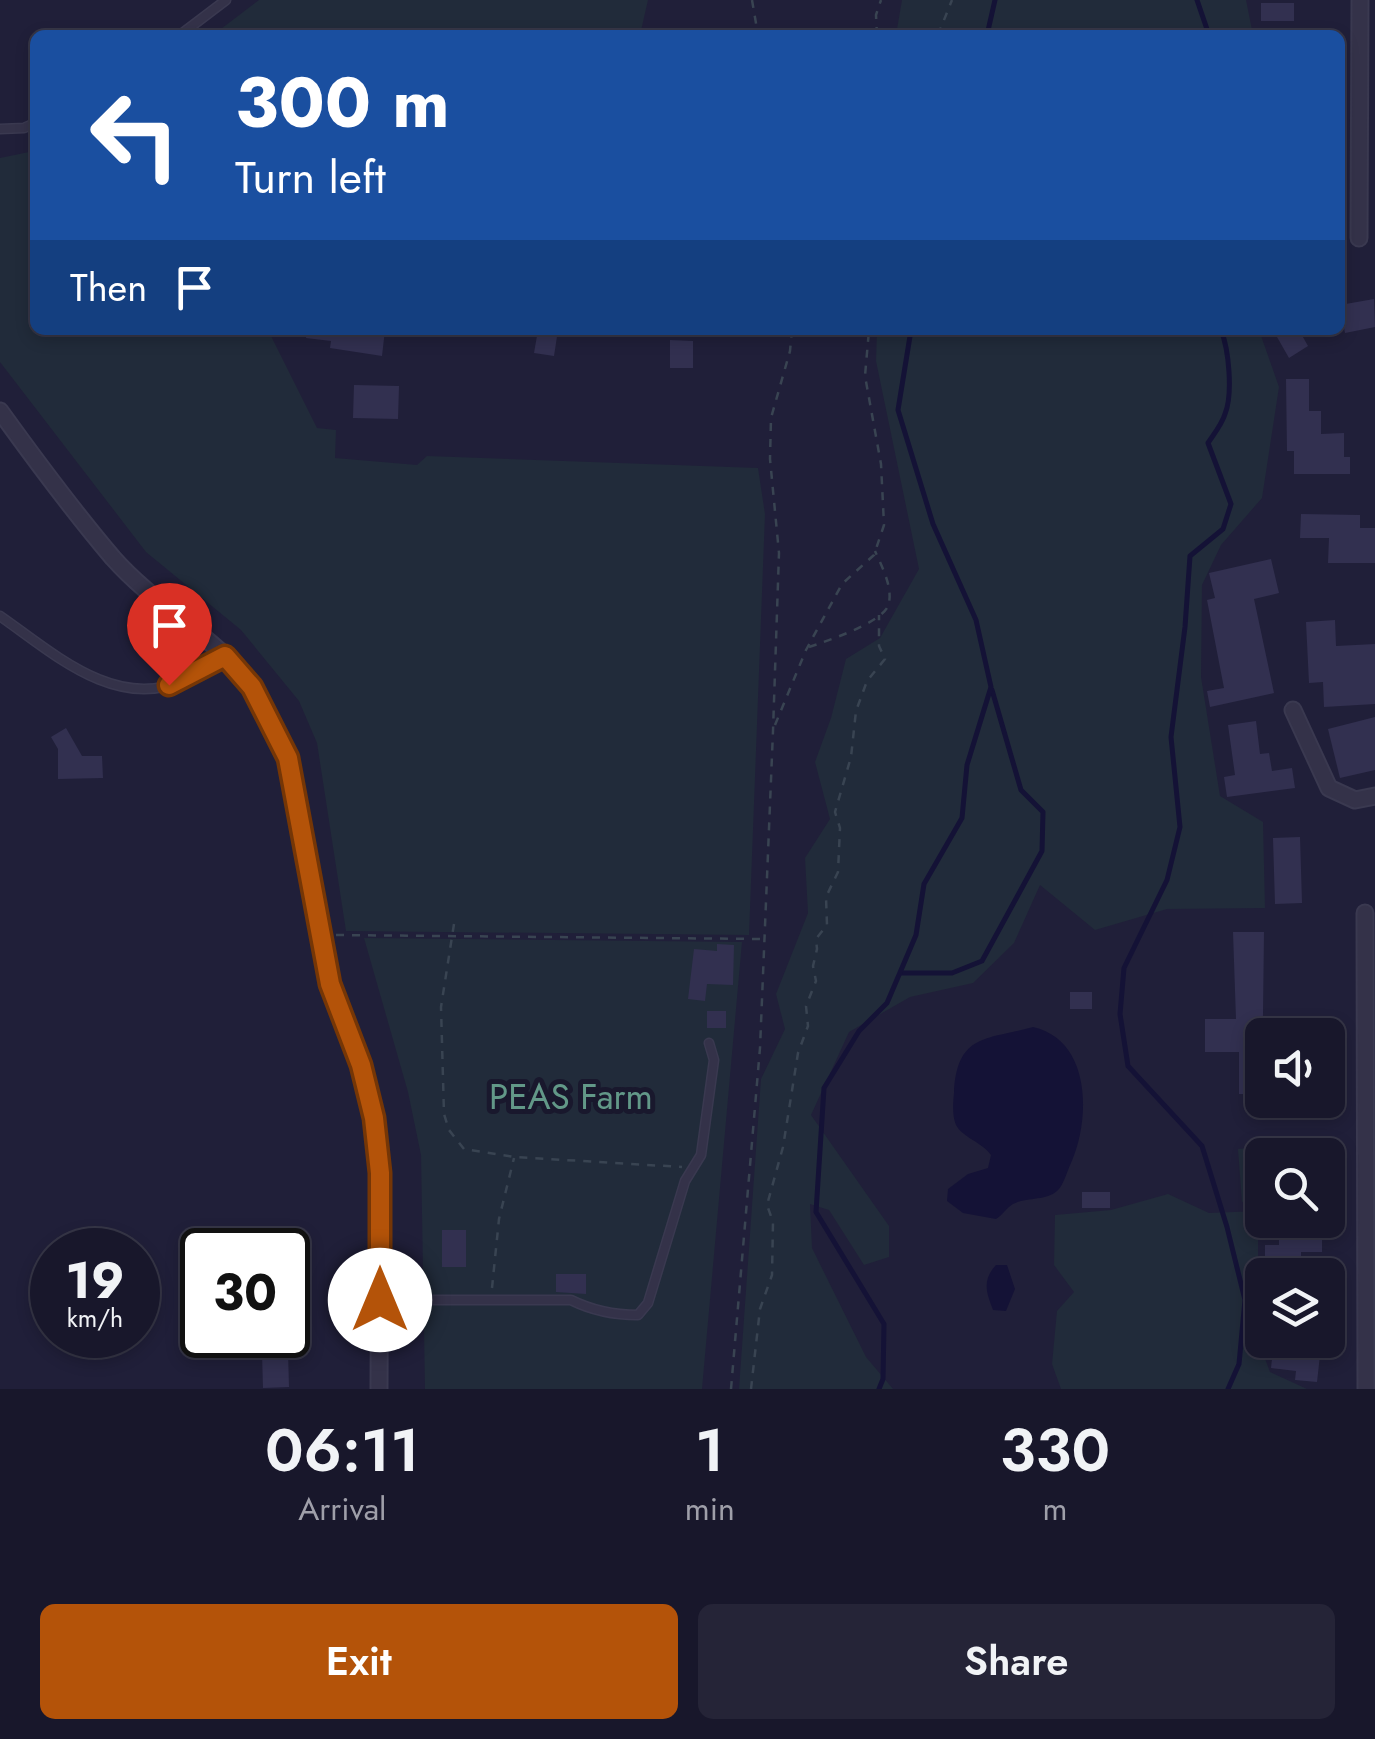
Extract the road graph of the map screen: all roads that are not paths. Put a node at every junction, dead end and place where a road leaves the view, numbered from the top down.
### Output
1 (226, 0) edge
2 (1360, 0) edge
3 (187, 30) edge
4 (30, 125) edge
5 (24, 128) junction
6 (0, 130) edge
7 (30, 130) edge
8 (1359, 238) dead end
9 (0, 411) edge
10 (0, 616) edge
11 (225, 656) junction
12 (1294, 710) dead end
13 (1375, 796) edge
14 (1365, 913) dead end
15 (710, 1043) dead end
16 (1371, 1256) edge
17 (380, 1300) junction
18 (379, 1389) edge
19 (1366, 1389) edge

1 - 3 lane
2 - 8 street
4 - 5 lane
5 - 6 lane
5 - 7 lane
9 - 11 street
10 - 11 lane
11 - 17 street
12 - 13 street
14 - 16 street
15 - 17 lane
16 - 19 street
17 - 18 street

